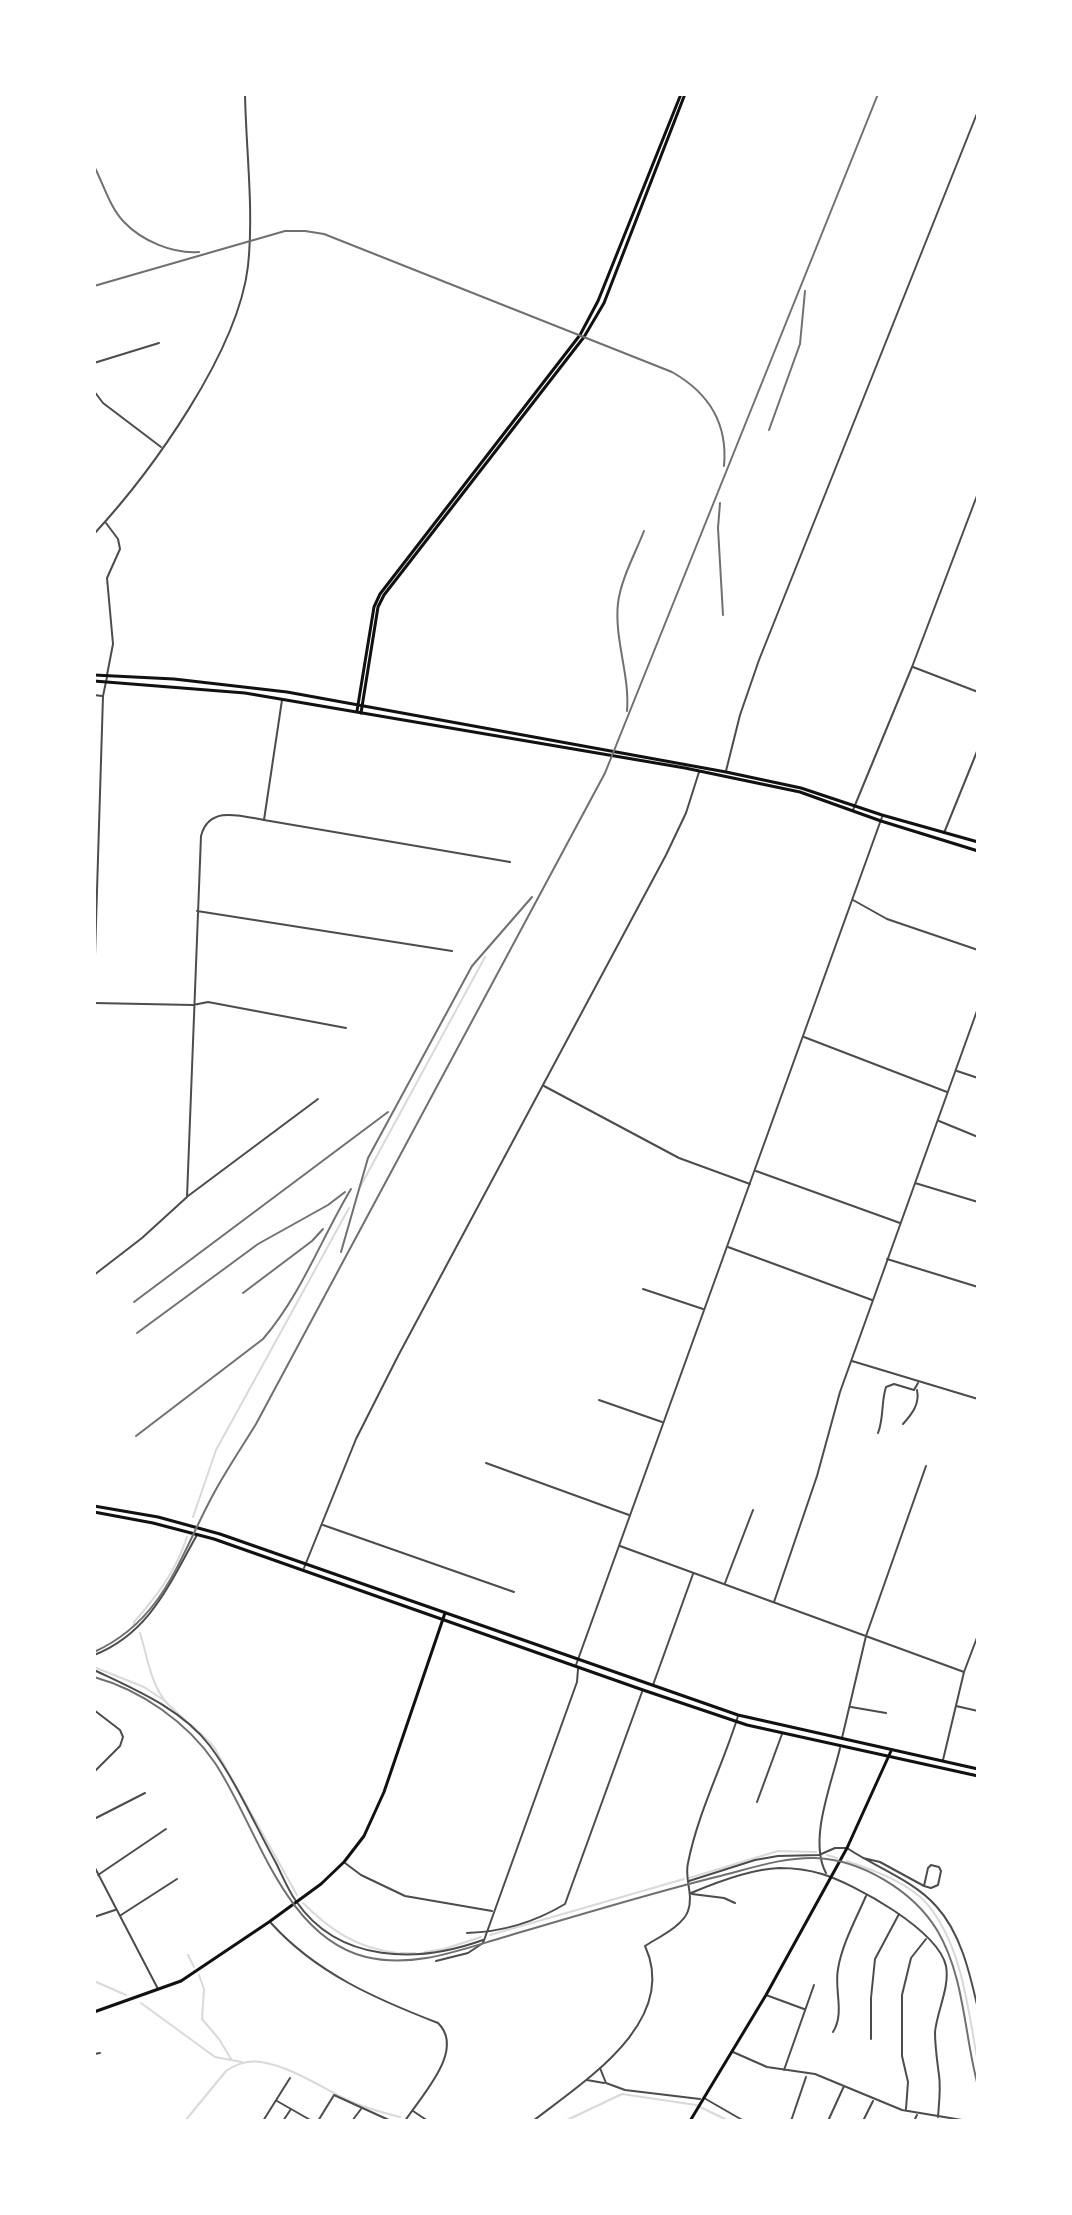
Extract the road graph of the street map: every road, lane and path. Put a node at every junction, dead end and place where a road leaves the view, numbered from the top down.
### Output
1 (245, 94) edge
2 (683, 94) edge
3 (978, 111) edge
4 (977, 118) edge
5 (159, 343) dead end
6 (94, 363) edge
7 (94, 391) edge
8 (162, 447) junction
9 (978, 493) edge
10 (105, 522) junction
11 (94, 534) edge
12 (912, 667) junction
13 (94, 675) edge
14 (107, 675) junction
15 (94, 681) edge
16 (106, 682) junction
17 (978, 692) edge
18 (94, 695) edge
19 (103, 696) junction
20 (282, 699) junction
21 (360, 706) junction
22 (359, 712) junction
23 (978, 749) edge
24 (700, 769) junction
25 (726, 774) junction
26 (94, 782) edge
27 (100, 782) junction
28 (854, 809) junction
29 (882, 815) junction
30 (264, 820) junction
31 (881, 821) junction
32 (944, 833) junction
33 (978, 842) edge
34 (978, 851) edge
35 (510, 862) dead end
36 (852, 899) junction
37 (197, 911) junction
38 (978, 950) edge
39 (452, 951) dead end
40 (94, 988) edge
41 (94, 1003) edge
42 (193, 1005) junction
43 (978, 1008) edge
44 (346, 1028) dead end
45 (803, 1036) junction
46 (956, 1071) junction
47 (978, 1078) edge
48 (543, 1086) junction
49 (948, 1092) junction
50 (318, 1099) dead end
51 (938, 1120) junction
52 (978, 1137) edge
53 (754, 1171) junction
54 (915, 1183) junction
55 (750, 1184) junction
56 (187, 1197) junction
57 (978, 1202) edge
58 (900, 1223) junction
59 (727, 1247) junction
60 (887, 1259) junction
61 (94, 1275) edge
62 (978, 1287) edge
63 (643, 1289) dead end
64 (873, 1300) junction
65 (704, 1310) junction
66 (851, 1361) junction
67 (919, 1382) junction
68 (917, 1389) junction
69 (978, 1399) edge
70 (599, 1400) dead end
71 (663, 1423) junction
72 (903, 1424) dead end
73 (878, 1433) dead end
74 (486, 1463) dead end
75 (926, 1466) dead end
76 (94, 1506) edge
77 (753, 1510) dead end
78 (94, 1512) edge
79 (630, 1516) junction
80 (322, 1525) junction
81 (197, 1534) junction
82 (619, 1546) junction
83 (306, 1563) junction
84 (303, 1569) junction
85 (693, 1573) junction
86 (725, 1584) junction
87 (514, 1592) dead end
88 (774, 1602) junction
89 (445, 1613) junction
90 (443, 1619) junction
91 (978, 1635) edge
92 (866, 1636) junction
93 (976, 1644) edge
94 (94, 1655) edge
95 (578, 1659) junction
96 (576, 1666) junction
97 (94, 1670) edge
98 (964, 1672) junction
99 (653, 1686) junction
100 (643, 1690) junction
101 (850, 1706) junction
102 (956, 1706) junction
103 (94, 1710) edge
104 (978, 1711) edge
105 (886, 1713) dead end
106 (738, 1715) junction
107 (737, 1721) junction
108 (782, 1733) junction
109 (842, 1739) junction
110 (841, 1746) junction
111 (891, 1751) junction
112 (889, 1758) junction
113 (943, 1761) junction
114 (978, 1769) edge
115 (94, 1772) edge
116 (978, 1776) edge
117 (145, 1793) dead end
118 (757, 1802) dead end
119 (94, 1819) edge
120 (166, 1829) dead end
121 (847, 1848) junction
122 (819, 1855) junction
123 (862, 1858) junction
124 (344, 1862) junction
125 (94, 1866) edge
126 (98, 1875) junction
127 (829, 1877) junction
128 (177, 1879) dead end
129 (688, 1882) junction
130 (924, 1886) junction
131 (691, 1894) junction
132 (866, 1895) junction
133 (296, 1902) junction
134 (735, 1903) dead end
135 (116, 1909) junction
136 (492, 1911) junction
137 (900, 1913) junction
138 (120, 1915) junction
139 (94, 1917) edge
140 (269, 1922) junction
141 (485, 1932) junction
142 (467, 1933) dead end
143 (927, 1938) junction
144 (483, 1940) junction
145 (436, 1961) dead end
146 (814, 1985) dead end
147 (159, 1990) junction
148 (766, 1995) junction
149 (805, 2009) junction
150 (978, 2009) edge
151 (94, 2012) edge
152 (833, 2032) dead end
153 (871, 2039) dead end
154 (732, 2051) junction
155 (100, 2053) dead end
156 (94, 2054) edge
157 (600, 2068) junction
158 (784, 2071) junction
159 (807, 2074) junction
160 (290, 2078) dead end
161 (585, 2079) junction
162 (606, 2083) junction
163 (845, 2085) junction
164 (276, 2100) junction
165 (874, 2100) junction
166 (700, 2102) junction
167 (361, 2108) junction
168 (291, 2109) junction
169 (412, 2110) junction
170 (905, 2111) junction
171 (917, 2114) junction
172 (938, 2117) junction
173 (381, 2119) edge
174 (946, 2120) edge
175 (263, 2121) edge
176 (283, 2121) edge
177 (312, 2121) edge
178 (318, 2121) edge
179 (352, 2121) edge
180 (391, 2121) edge
181 (405, 2121) edge
182 (428, 2121) edge
183 (533, 2121) edge
184 (690, 2121) edge
185 (744, 2121) edge
186 (791, 2121) edge
187 (828, 2121) edge
188 (863, 2121) edge
189 (914, 2121) edge
190 (968, 2121) edge

1 - 8 street
2 - 21 main road
3 - 4 street
4 - 25 street
5 - 6 street
7 - 8 street
8 - 10 street
9 - 12 street
10 - 11 street
10 - 14 street
12 - 17 street
12 - 28 street
13 - 14 main road
14 - 16 street
14 - 21 main road
15 - 16 main road
16 - 19 street
16 - 20 main road
18 - 19 street
19 - 27 street
20 - 22 main road
20 - 30 street
21 - 22 main road
21 - 24 main road
22 - 24 main road
23 - 32 street
24 - 25 main road
24 - 48 street
25 - 28 main road
26 - 27 street
27 - 40 street
28 - 29 main road
28 - 31 main road
29 - 31 street
29 - 32 main road
30 - 35 street
30 - 37 street
31 - 34 main road
31 - 36 street
32 - 33 main road
36 - 38 street
36 - 45 street
37 - 39 street
37 - 42 street
41 - 42 street
42 - 44 street
42 - 56 street
43 - 46 street
45 - 49 street
45 - 53 street
46 - 47 street
46 - 49 street
48 - 55 street
48 - 80 street
49 - 51 street
50 - 56 street
51 - 52 street
51 - 54 street
53 - 55 street
53 - 58 street
54 - 57 street
54 - 58 street
55 - 59 street
56 - 61 street
58 - 60 street
59 - 64 street
59 - 65 street
60 - 62 street
60 - 64 street
63 - 65 street
64 - 66 street
65 - 71 street
66 - 67 street
66 - 88 street
67 - 68 street
67 - 69 street
68 - 72 street
68 - 73 street
70 - 71 street
71 - 79 street
74 - 79 street
75 - 92 street
76 - 83 main road
77 - 86 street
78 - 81 main road
79 - 82 street
80 - 83 street
80 - 87 street
81 - 84 main road
81 - 94 street
82 - 85 street
82 - 95 street
83 - 84 street
83 - 89 main road
84 - 90 main road
85 - 86 street
85 - 99 street
86 - 88 street
88 - 92 street
89 - 90 main road
89 - 95 main road
90 - 96 main road
90 - 124 main road
91 - 93 street
92 - 98 street
92 - 101 street
93 - 98 street
95 - 96 street
95 - 99 main road
96 - 100 main road
96 - 136 street
97 - 133 street
98 - 102 street
99 - 106 main road
100 - 107 main road
100 - 141 street
101 - 105 street
101 - 109 street
102 - 104 street
102 - 113 street
103 - 115 street
106 - 107 street
106 - 109 main road
107 - 108 main road
107 - 129 street
108 - 110 main road
108 - 118 street
109 - 111 main road
110 - 112 main road
110 - 122 street
111 - 112 main road
111 - 113 main road
112 - 116 main road
112 - 121 main road
113 - 114 main road
117 - 119 street
120 - 126 street
121 - 122 street
121 - 123 street
121 - 127 main road
122 - 127 street
122 - 129 street
123 - 130 street
123 - 150 street
124 - 133 main road
124 - 136 street
125 - 126 street
126 - 135 street
127 - 131 street
127 - 132 street
127 - 148 main road
128 - 138 street
129 - 131 street
130 - 130 street
131 - 134 street
131 - 157 street
132 - 137 street
132 - 152 street
133 - 140 main road
133 - 144 street
135 - 138 street
135 - 139 street
136 - 141 street
137 - 143 street
137 - 153 street
138 - 147 street
140 - 147 main road
140 - 169 street
141 - 142 street
141 - 144 street
143 - 170 street
143 - 172 street
144 - 145 street
146 - 149 street
147 - 151 main road
148 - 149 street
148 - 154 main road
149 - 158 street
154 - 158 street
154 - 166 main road
155 - 156 street
157 - 161 street
157 - 162 street
158 - 159 street
159 - 163 street
159 - 186 street
160 - 164 street
161 - 162 street
161 - 183 street
162 - 166 street
163 - 165 street
163 - 187 street
164 - 168 street
164 - 175 street
165 - 170 street
165 - 188 street
166 - 184 main road
166 - 185 street
167 - 173 street
167 - 178 street
167 - 179 street
168 - 176 street
168 - 177 street
169 - 181 street
169 - 182 street
170 - 171 street
171 - 172 street
171 - 189 street
172 - 174 street
173 - 180 street
174 - 190 street

